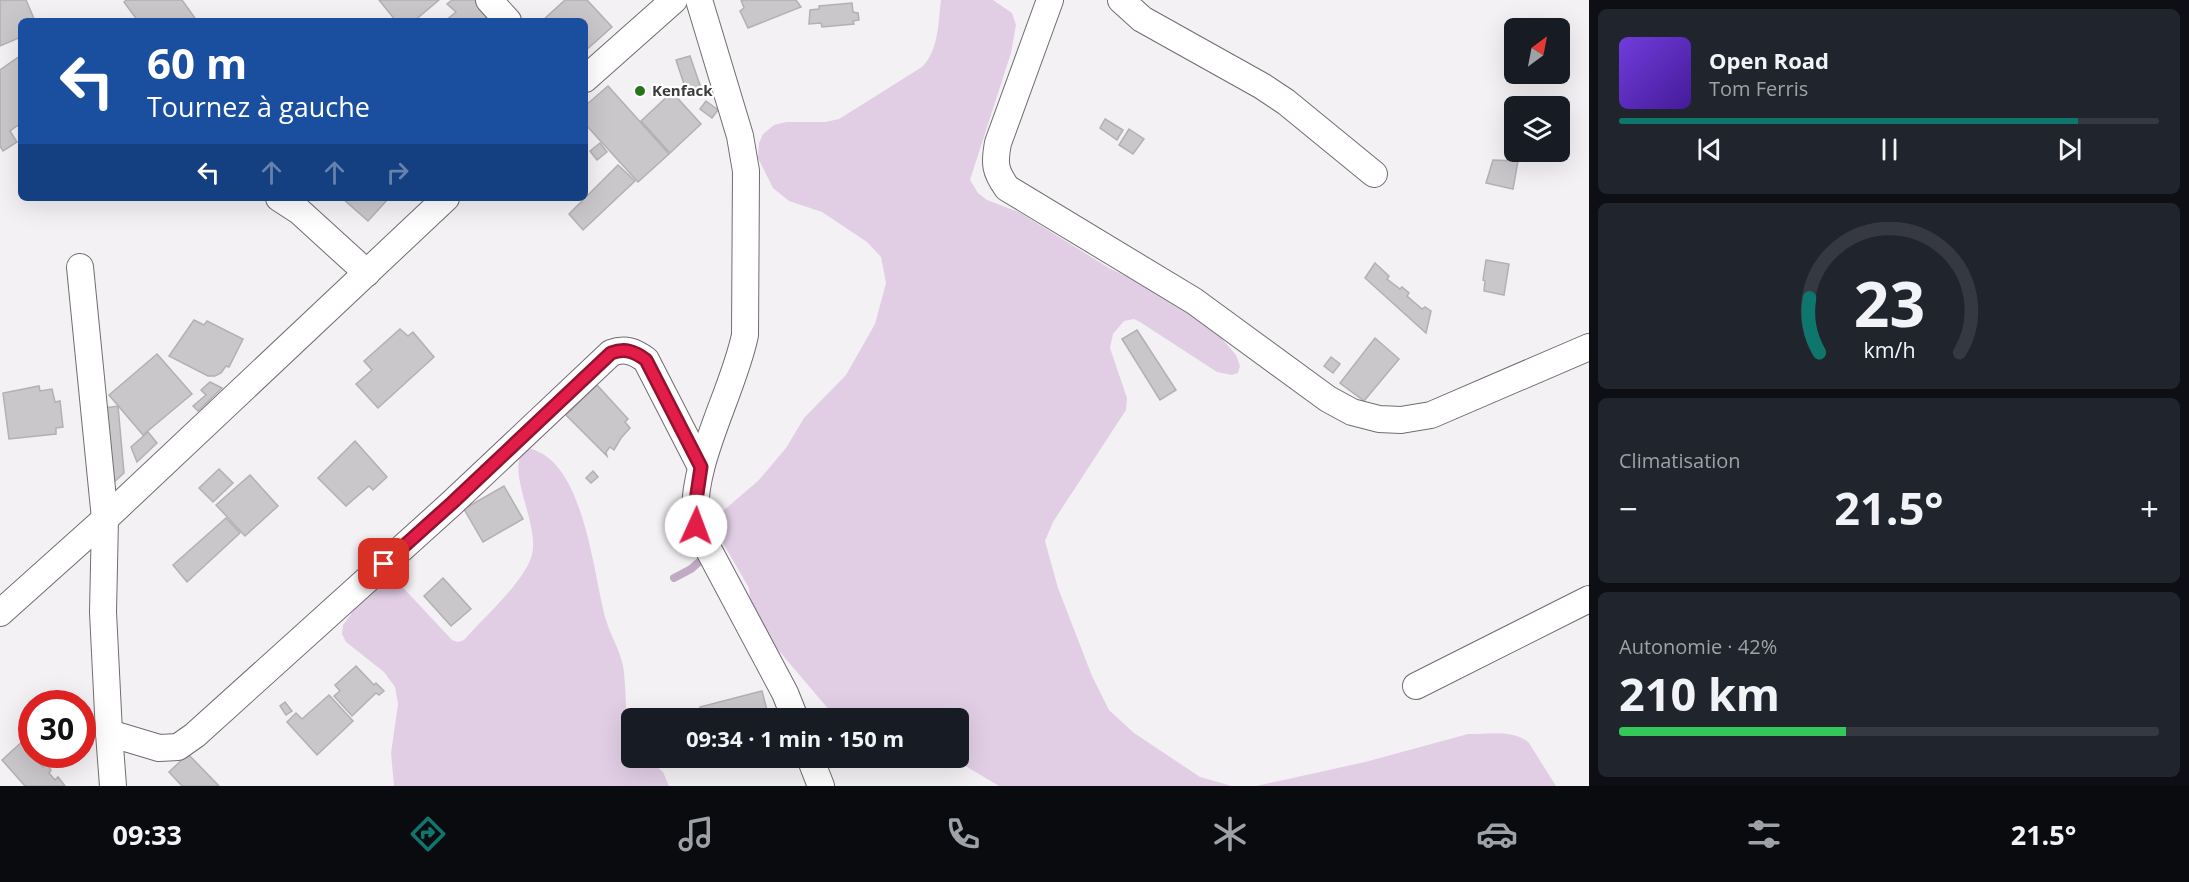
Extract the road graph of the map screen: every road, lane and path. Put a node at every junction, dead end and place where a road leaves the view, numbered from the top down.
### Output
1 (489, 0) edge
2 (674, 0) edge
3 (699, 0) edge
4 (1050, 0) edge
5 (1121, 0) edge
6 (505, 18) edge
7 (588, 76) edge
8 (1374, 174) dead end
9 (284, 201) edge
10 (443, 201) edge
11 (80, 267) dead end
12 (367, 273) junction
13 (1589, 346) edge
14 (701, 467) junction
15 (105, 519) junction
16 (1589, 599) edge
17 (0, 613) edge
18 (1416, 686) dead end
19 (791, 708) edge
20 (109, 733) junction
21 (814, 768) edge
22 (113, 786) edge
23 (821, 786) edge

1 - 6 street
2 - 7 street
3 - 14 street
4 - 13 street
5 - 8 street
9 - 12 street
10 - 12 street
11 - 15 street
12 - 15 street
14 - 19 street
14 - 20 street
15 - 17 street
15 - 20 street
16 - 18 street
20 - 22 street
21 - 23 street

